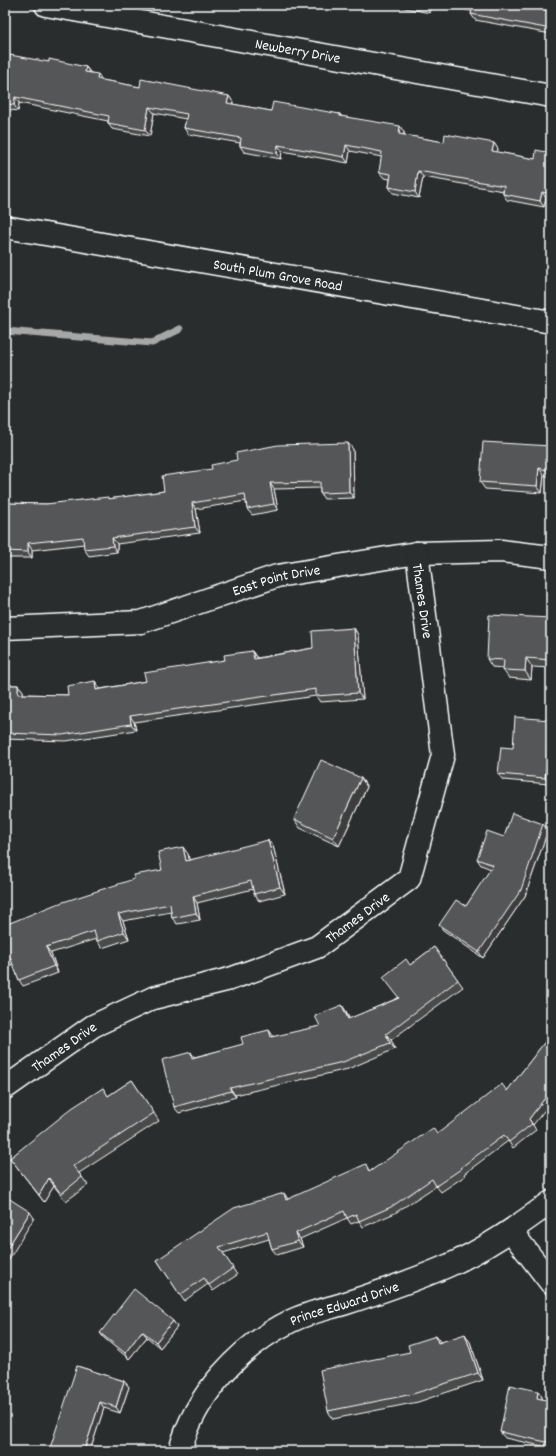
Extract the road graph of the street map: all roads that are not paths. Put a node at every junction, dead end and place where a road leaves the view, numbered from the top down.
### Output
1 (46, 5) edge
2 (551, 96) edge
3 (5, 227) edge
4 (551, 322) edge
5 (417, 554) junction
6 (551, 557) edge
7 (5, 628) edge
8 (5, 1088) edge
9 (551, 1202) edge
10 (511, 1231) junction
11 (551, 1284) edge
12 (180, 1451) edge

1 - 2 street, Newberry Drive
3 - 4 street, South Plum Grove Road
5 - 6 street, East Point Drive
5 - 7 street, East Point Drive
5 - 8 street, Thames Drive
9 - 10 street, Prince Edward Drive
10 - 11 street
10 - 12 street, Prince Edward Drive

